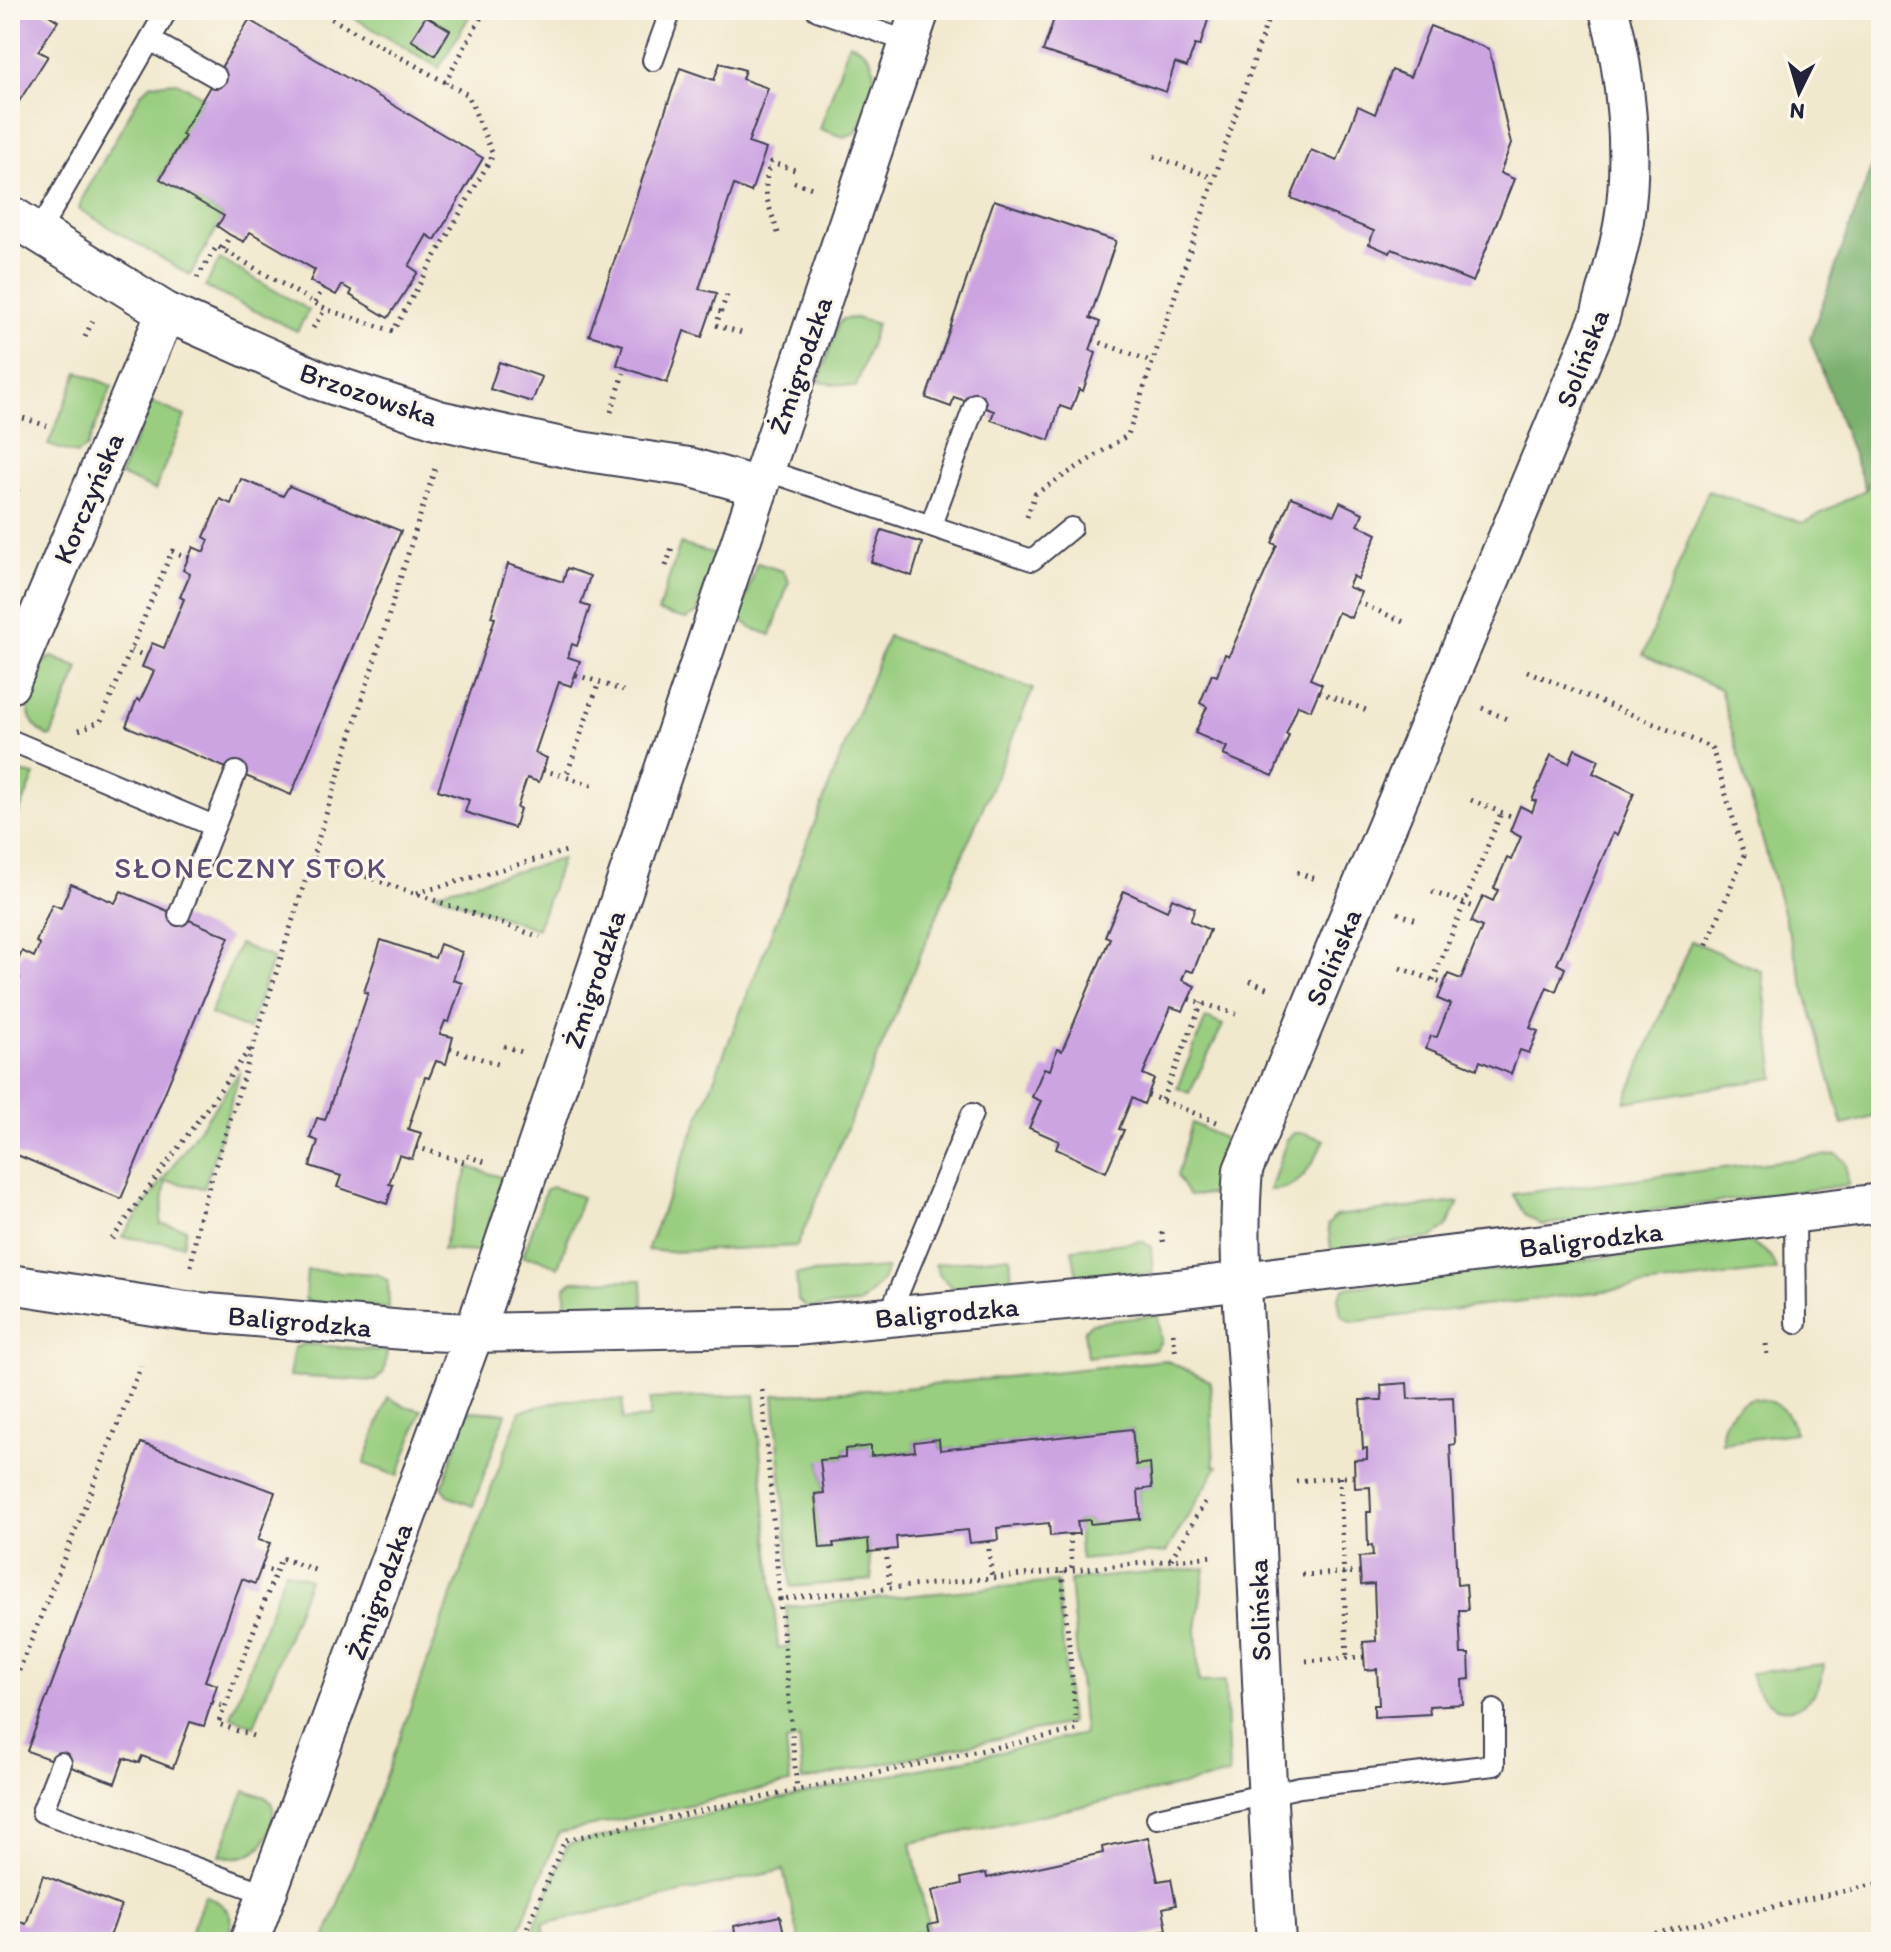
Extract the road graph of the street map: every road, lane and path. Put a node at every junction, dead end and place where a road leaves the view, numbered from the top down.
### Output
1 (167, 10) edge
2 (316, 10) edge
3 (485, 10) edge
4 (671, 10) edge
5 (817, 10) edge
6 (1247, 10) edge
7 (1271, 10) edge
8 (1609, 10) edge
9 (1269, 18) junction
10 (915, 26) edge
11 (150, 40) junction
12 (653, 60) dead end
13 (216, 77) dead end
14 (445, 83) junction
15 (1154, 156) dead end
16 (760, 166) dead end
17 (768, 169) junction
18 (798, 171) dead end
19 (1214, 178) junction
20 (24, 223) edge
21 (778, 233) dead end
22 (230, 235) dead end
23 (223, 249) junction
24 (202, 270) dead end
25 (323, 288) dead end
26 (727, 295) dead end
27 (315, 303) junction
28 (325, 309) junction
29 (711, 309) dead end
30 (166, 312) junction
31 (721, 312) junction
32 (93, 320) dead end
33 (745, 334) dead end
34 (85, 337) dead end
35 (307, 340) dead end
36 (1093, 340) dead end
37 (1153, 362) junction
38 (624, 373) dead end
39 (618, 390) dead end
40 (975, 404) dead end
41 (10, 417) edge
42 (47, 426) dead end
43 (438, 461) dead end
44 (762, 478) junction
45 (21, 488) dead end
46 (10, 493) edge
47 (931, 525) junction
48 (1071, 528) dead end
49 (673, 544) dead end
50 (1014, 553) junction
51 (188, 558) dead end
52 (666, 566) dead end
53 (1357, 602) dead end
54 (1404, 622) dead end
55 (131, 650) junction
56 (147, 657) dead end
57 (1527, 671) dead end
58 (576, 675) dead end
59 (599, 682) junction
60 (10, 684) edge
61 (623, 691) dead end
62 (1319, 692) dead end
63 (1366, 710) dead end
64 (73, 732) dead end
65 (10, 740) edge
66 (543, 770) dead end
67 (236, 772) dead end
68 (566, 777) junction
69 (592, 785) dead end
70 (1471, 800) dead end
71 (1501, 813) junction
72 (1515, 818) dead end
73 (214, 826) junction
74 (570, 850) dead end
75 (313, 858) junction
76 (1432, 892) dead end
77 (416, 894) junction
78 (1464, 904) junction
79 (1477, 908) dead end
80 (179, 915) dead end
81 (540, 937) dead end
82 (1706, 947) dead end
83 (10, 957) edge
84 (18, 960) dead end
85 (1400, 968) dead end
86 (1433, 980) junction
87 (1444, 984) dead end
88 (1189, 999) dead end
89 (1202, 1003) junction
90 (1236, 1014) dead end
91 (256, 1040) junction
92 (450, 1049) dead end
93 (498, 1064) dead end
94 (1148, 1095) dead end
95 (1162, 1100) junction
96 (1175, 1105) dead end
97 (972, 1114) dead end
98 (416, 1147) dead end
99 (464, 1162) dead end
100 (1881, 1203) edge
101 (1795, 1213) junction
102 (112, 1239) dead end
103 (1241, 1282) junction
104 (10, 1284) edge
105 (186, 1311) junction
106 (888, 1318) junction
107 (1796, 1323) dead end
108 (474, 1333) junction
109 (141, 1366) dead end
110 (762, 1390) dead end
111 (1355, 1476) dead end
112 (1340, 1477) junction
113 (1285, 1482) dead end
114 (1208, 1497) dead end
115 (1070, 1534) dead end
116 (988, 1541) dead end
117 (886, 1550) dead end
118 (1199, 1557) dead end
119 (1170, 1560) junction
120 (261, 1568) dead end
121 (315, 1570) dead end
122 (1072, 1570) junction
123 (275, 1572) junction
124 (1062, 1572) junction
125 (1360, 1572) dead end
126 (1344, 1573) junction
127 (1289, 1576) dead end
128 (992, 1578) junction
129 (890, 1589) junction
130 (780, 1599) junction
131 (1364, 1657) dead end
132 (1347, 1659) junction
133 (1316, 1660) dead end
134 (10, 1693) edge
135 (212, 1702) dead end
136 (225, 1707) junction
137 (1494, 1710) dead end
138 (253, 1736) dead end
139 (61, 1763) dead end
140 (797, 1790) junction
141 (1267, 1795) junction
142 (1157, 1818) dead end
143 (1881, 1883) edge
144 (267, 1894) junction
145 (249, 1942) edge
146 (521, 1942) edge
147 (1276, 1942) edge
148 (1616, 1942) edge

1 - 11 lane
2 - 14 path
3 - 14 path
4 - 12 lane
5 - 10 lane
6 - 9 path
7 - 9 path
8 - 103 street, Solińska
9 - 19 path
10 - 44 street, Żmigrodzka
11 - 13 lane
11 - 20 lane
14 - 28 path
15 - 19 path
16 - 17 path
17 - 18 path
17 - 21 path
19 - 37 path
20 - 30 street, Brzozowska
22 - 23 path
23 - 24 path
23 - 27 path
25 - 27 path
26 - 31 path
27 - 28 path
28 - 35 path
29 - 31 path
30 - 44 street, Brzozowska
30 - 60 street, Korczyńska
31 - 33 path
32 - 34 path
36 - 37 path
37 - 50 path
38 - 39 path
40 - 47 lane
41 - 42 path
43 - 75 path
44 - 47 lane
44 - 108 street, Żmigrodzka
45 - 46 path
47 - 50 lane
48 - 50 lane
49 - 52 path
51 - 55 path
53 - 54 path
55 - 56 path
55 - 64 path
57 - 82 path
58 - 59 path
59 - 61 path
59 - 68 path
62 - 63 path
65 - 73 lane
66 - 68 path
67 - 73 lane
68 - 69 path
70 - 71 path
71 - 72 path
71 - 78 path
73 - 80 lane
74 - 77 path
75 - 77 path
75 - 91 path
76 - 78 path
77 - 81 path
78 - 79 path
78 - 86 path
83 - 84 path
85 - 86 path
86 - 87 path
88 - 89 path
89 - 90 path
89 - 95 path
91 - 102 path
91 - 105 path
92 - 93 path
94 - 95 path
95 - 96 path
97 - 106 lane
98 - 99 path
100 - 101 street, Baligrodzka
101 - 103 street, Baligrodzka
101 - 107 lane
103 - 106 street, Baligrodzka
103 - 141 street, Solińska
104 - 105 street, Baligrodzka
105 - 108 street, Baligrodzka
106 - 108 street, Baligrodzka
108 - 144 street, Żmigrodzka
109 - 134 path
110 - 130 path
111 - 112 path
112 - 113 path
112 - 126 path
114 - 119 path
115 - 122 path
116 - 128 path
117 - 129 path
118 - 119 path
119 - 122 path
120 - 123 path
121 - 123 path
122 - 124 path
123 - 136 path
124 - 128 path
124 - 140 path
125 - 126 path
126 - 127 path
126 - 132 path
128 - 129 path
129 - 130 path
130 - 140 path
131 - 132 path
132 - 133 path
135 - 136 path
136 - 138 path
137 - 141 lane
139 - 144 lane
140 - 146 path
141 - 142 lane
141 - 147 street, Solińska
143 - 148 path
144 - 145 street, Żmigrodzka

